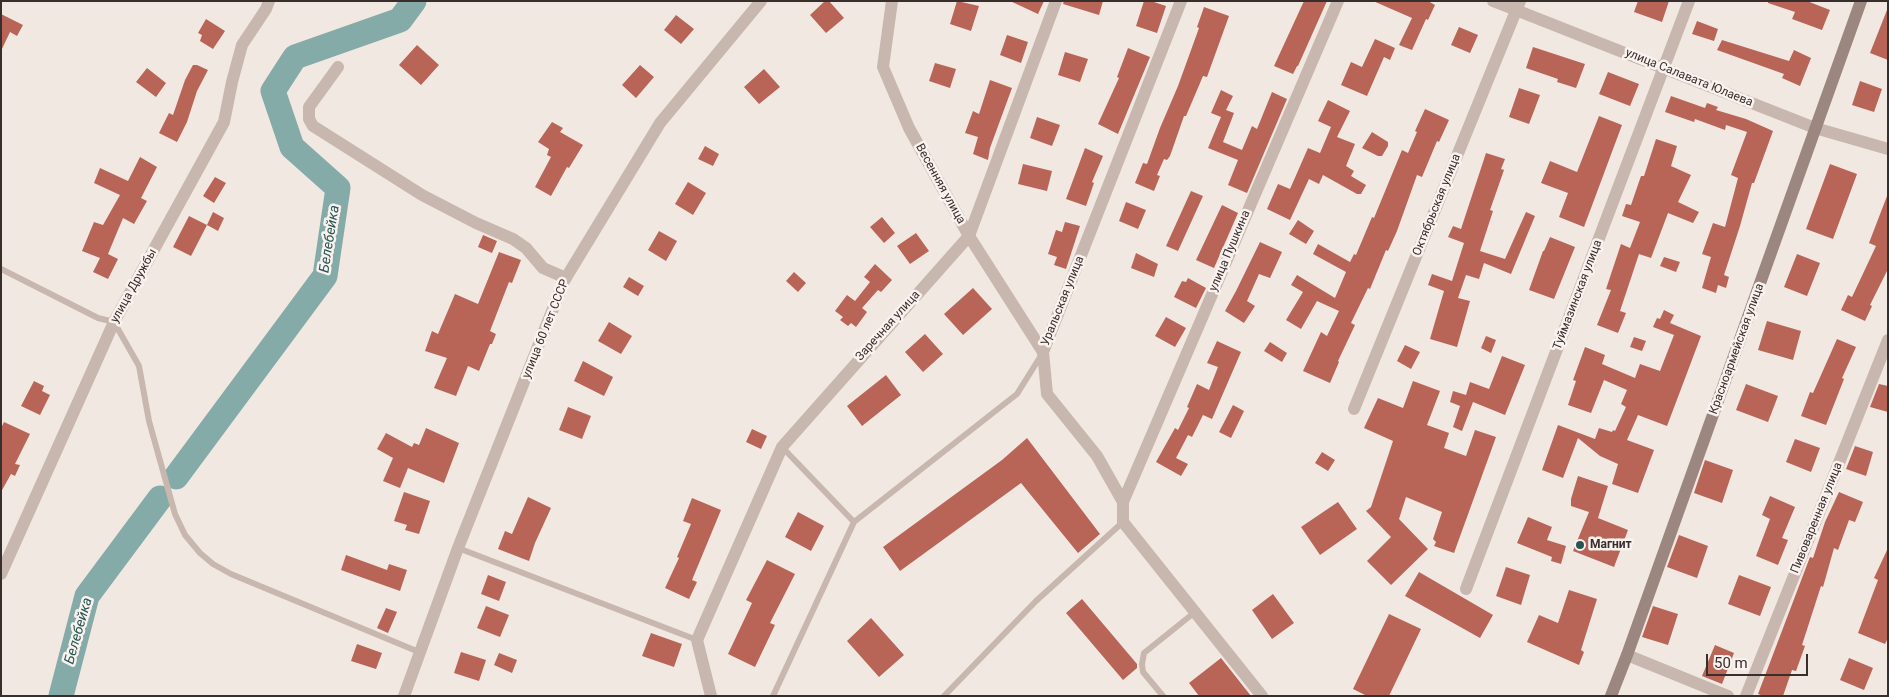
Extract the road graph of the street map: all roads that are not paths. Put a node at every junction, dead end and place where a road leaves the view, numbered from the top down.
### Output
1 (269, 1) edge
2 (761, 1) edge
3 (892, 1) edge
4 (1056, 1) edge
5 (1181, 1) edge
6 (1338, 1) edge
7 (1493, 1) edge
8 (1689, 1) edge
9 (1861, 1) edge
10 (1518, 6) edge
11 (338, 67) dead end
12 (1664, 67) junction
13 (1816, 128) junction
14 (1888, 148) edge
15 (969, 236) junction
16 (1, 269) edge
17 (566, 278) junction
18 (114, 322) junction
19 (1888, 340) edge
20 (1043, 352) junction
21 (1354, 409) dead end
22 (782, 446) junction
23 (1123, 502) junction
24 (854, 522) junction
25 (1124, 522) junction
26 (458, 548) junction
27 (1, 574) edge
28 (1466, 589) dead end
29 (1195, 612) junction
30 (697, 640) junction
31 (420, 652) junction
32 (1627, 655) junction
33 (404, 696) edge
34 (711, 696) edge
35 (773, 696) edge
36 (944, 696) edge
37 (1163, 696) edge
38 (1262, 696) edge
39 (1611, 696) edge
40 (1728, 696) edge
41 (1746, 696) edge

1 - 18 street, улица Дружбы
2 - 17 street, улица 60 лет СССР
3 - 15 street, Весенняя улица
4 - 15 street, Заречная улица
5 - 20 street, Уральская улица
6 - 23 street, улица Пушкина
7 - 10 street, улица Салавата Юлаева
8 - 12 street, Туймазинская улица
9 - 13 main road, Красноармейская улица
10 - 12 street, улица Салавата Юлаева
10 - 21 street, Октябрьская улица
11 - 17 street
12 - 13 street, улица Салавата Юлаева
12 - 28 street, Туймазинская улица
13 - 14 street, улица Салавата Юлаева
13 - 32 main road, Красноармейская улица
15 - 20 street, Весенняя улица
15 - 22 street, Заречная улица
16 - 18 lane
17 - 26 street, улица 60 лет СССР
18 - 27 street, улица Дружбы
18 - 31 lane
19 - 41 street, Пивоваренная улица
20 - 23 street, Уральская улица
20 - 24 lane
22 - 24 lane
22 - 30 street, Заречная улица
23 - 25 street, Уральская улица
24 - 35 lane
25 - 29 street
25 - 36 lane
26 - 30 lane
26 - 31 street, улица 60 лет СССР
29 - 37 lane
29 - 38 street
30 - 34 street
31 - 33 street, улица 60 лет СССР
32 - 39 main road, Красноармейская улица
32 - 40 street

